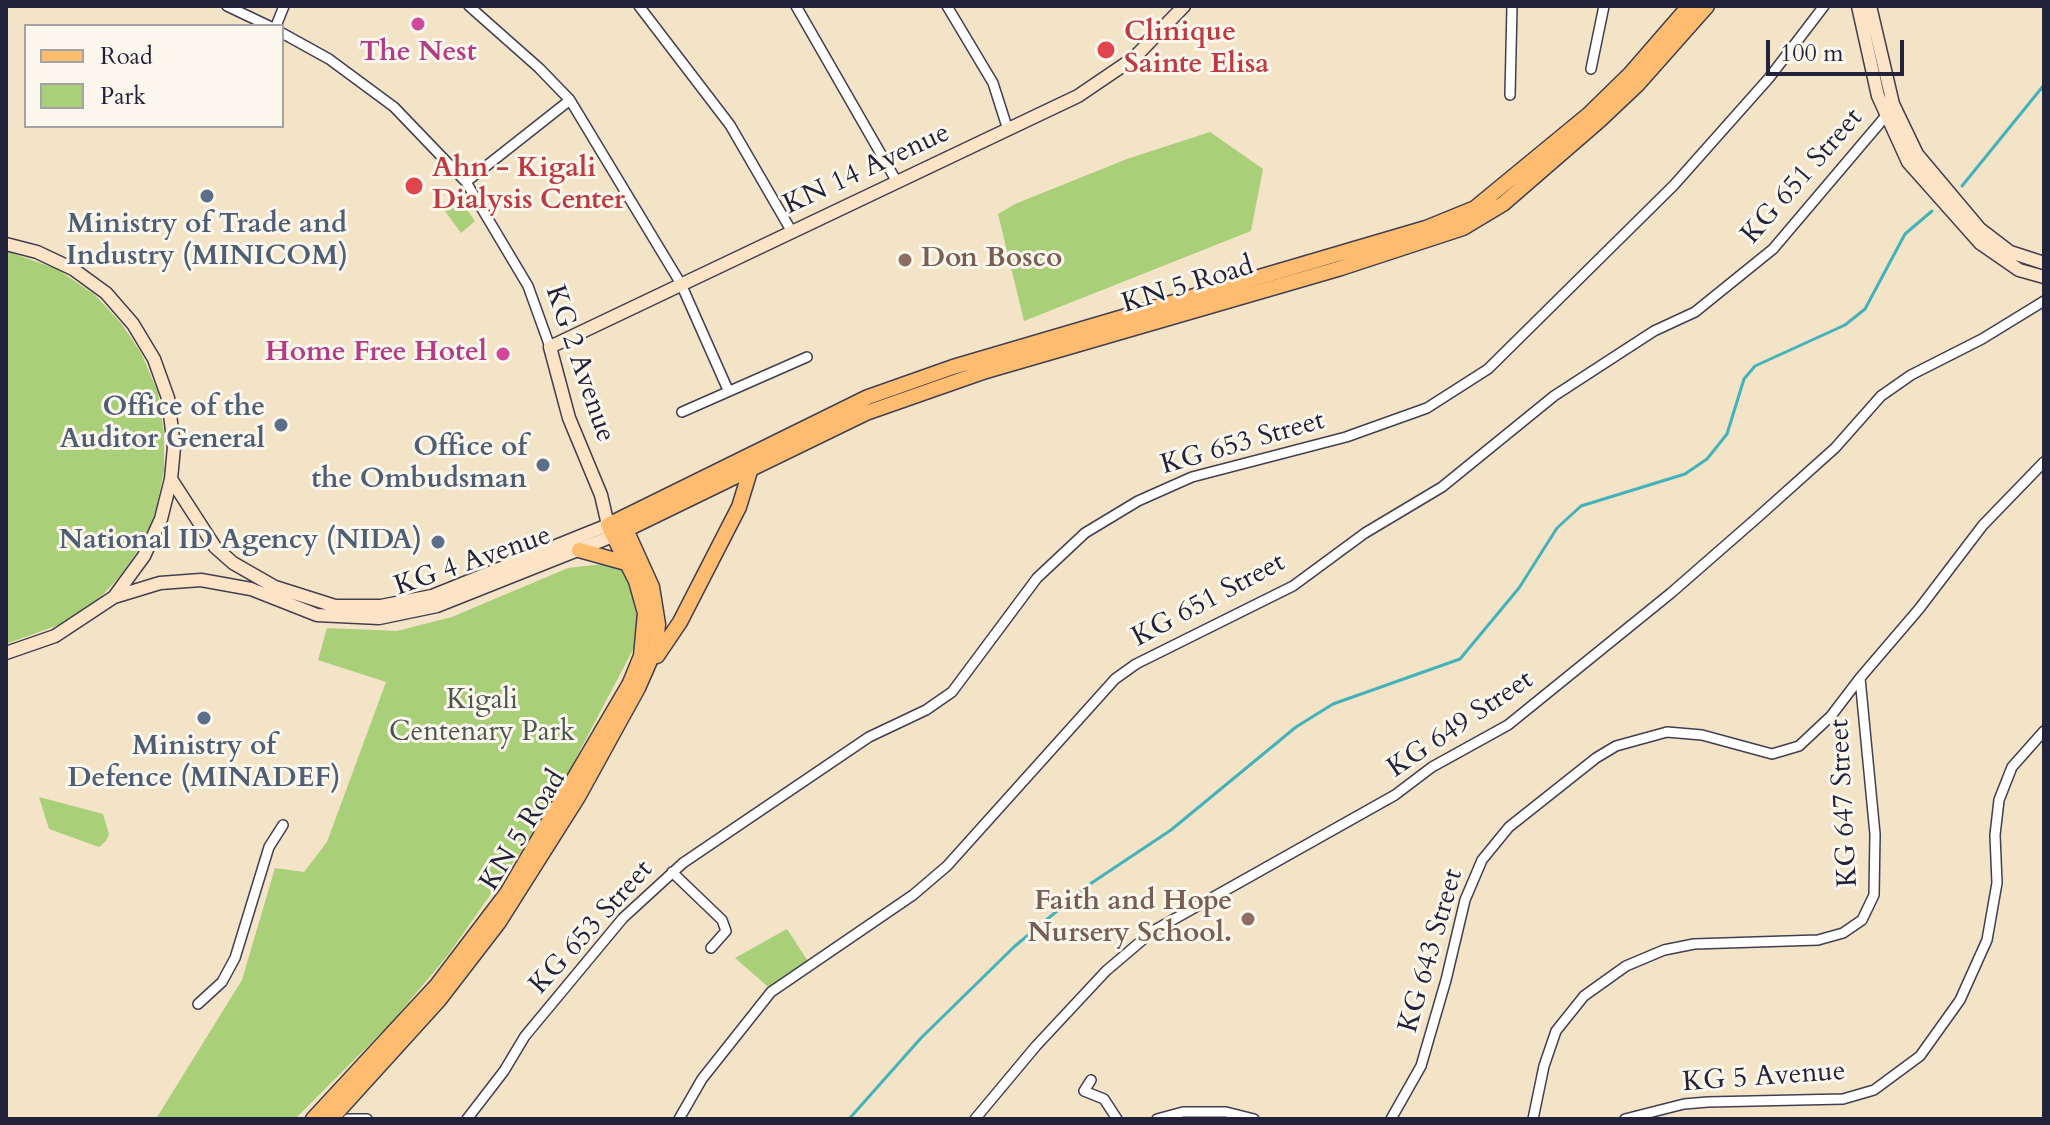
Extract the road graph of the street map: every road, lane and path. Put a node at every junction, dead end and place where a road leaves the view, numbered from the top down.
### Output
1 (227, 6) edge
2 (469, 6) edge
3 (639, 6) edge
4 (796, 6) edge
5 (947, 6) edge
6 (1184, 6) edge
7 (1512, 6) edge
8 (1604, 6) edge
9 (1689, 6) edge
10 (1707, 6) edge
11 (1824, 6) edge
12 (1858, 6) edge
13 (1870, 6) edge
14 (483, 10) edge
15 (265, 24) edge
16 (284, 34) edge
17 (1591, 69) dead end
18 (1510, 95) dead end
19 (570, 100) junction
20 (1885, 117) junction
21 (1008, 130) junction
22 (466, 182) junction
23 (897, 182) junction
24 (792, 232) junction
25 (6, 244) edge
26 (2044, 263) edge
27 (2044, 277) edge
28 (681, 284) junction
29 (2044, 301) edge
30 (550, 347) junction
31 (807, 357) dead end
32 (728, 390) junction
33 (682, 412) dead end
34 (2044, 462) edge
35 (751, 468) junction
36 (171, 479) junction
37 (617, 528) junction
38 (579, 550) junction
39 (626, 563) junction
40 (501, 573) junction
41 (114, 597) junction
42 (6, 653) edge
43 (649, 666) junction
44 (1860, 678) junction
45 (2044, 731) edge
46 (283, 825) dead end
47 (672, 872) junction
48 (711, 948) dead end
49 (198, 1004) dead end
50 (1091, 1080) dead end
51 (313, 1119) edge
52 (331, 1119) edge
53 (348, 1119) edge
54 (367, 1119) edge
55 (467, 1119) edge
56 (679, 1119) edge
57 (975, 1119) edge
58 (1117, 1119) edge
59 (1157, 1119) edge
60 (1254, 1119) edge
61 (1391, 1119) edge
62 (1533, 1119) edge
63 (1625, 1119) edge

1 - 15 street
2 - 14 street
3 - 24 street
4 - 23 street
5 - 21 street
6 - 21 main road, KN 14 Avenue
7 - 18 street
8 - 17 street
9 - 37 main road, KN 5 Road
10 - 35 main road, KN 5 Road
11 - 47 street, KG 653 Street
12 - 20 main road
13 - 26 main road
14 - 19 street
16 - 22 street, KG 2 Avenue
19 - 22 street
19 - 28 street
20 - 27 main road
20 - 56 street, KG 651 Street
21 - 23 main road, KN 14 Avenue
22 - 30 street, KG 2 Avenue
23 - 24 main road, KN 14 Avenue
24 - 28 main road, KN 14 Avenue
25 - 36 main road
28 - 30 main road, KN 14 Avenue
28 - 32 street
29 - 57 street, KG 649 Street
30 - 37 main road, KG 2 Avenue
31 - 32 street
32 - 33 street
34 - 44 street, KG 647 Street
35 - 37 main road, KN 5 Road
35 - 43 main road
36 - 40 main road, KG 4 Avenue
36 - 41 main road
37 - 38 main road, KG 4 Avenue
37 - 39 main road, KN 5 Road
37 - 40 main road, KG 4 Avenue
37 - 43 main road, KN 5 Road
38 - 39 main road
38 - 40 main road, KG 4 Avenue
39 - 51 main road, KN 5 Road
40 - 41 main road, KG 4 Avenue
41 - 42 main road
43 - 52 main road, KN 5 Road
44 - 61 street, KG 643 Street
44 - 62 street, KG 647 Street
45 - 63 street, KG 5 Avenue
46 - 49 street
47 - 48 street
47 - 55 street, KG 653 Street
50 - 58 street
53 - 54 street
59 - 60 street

